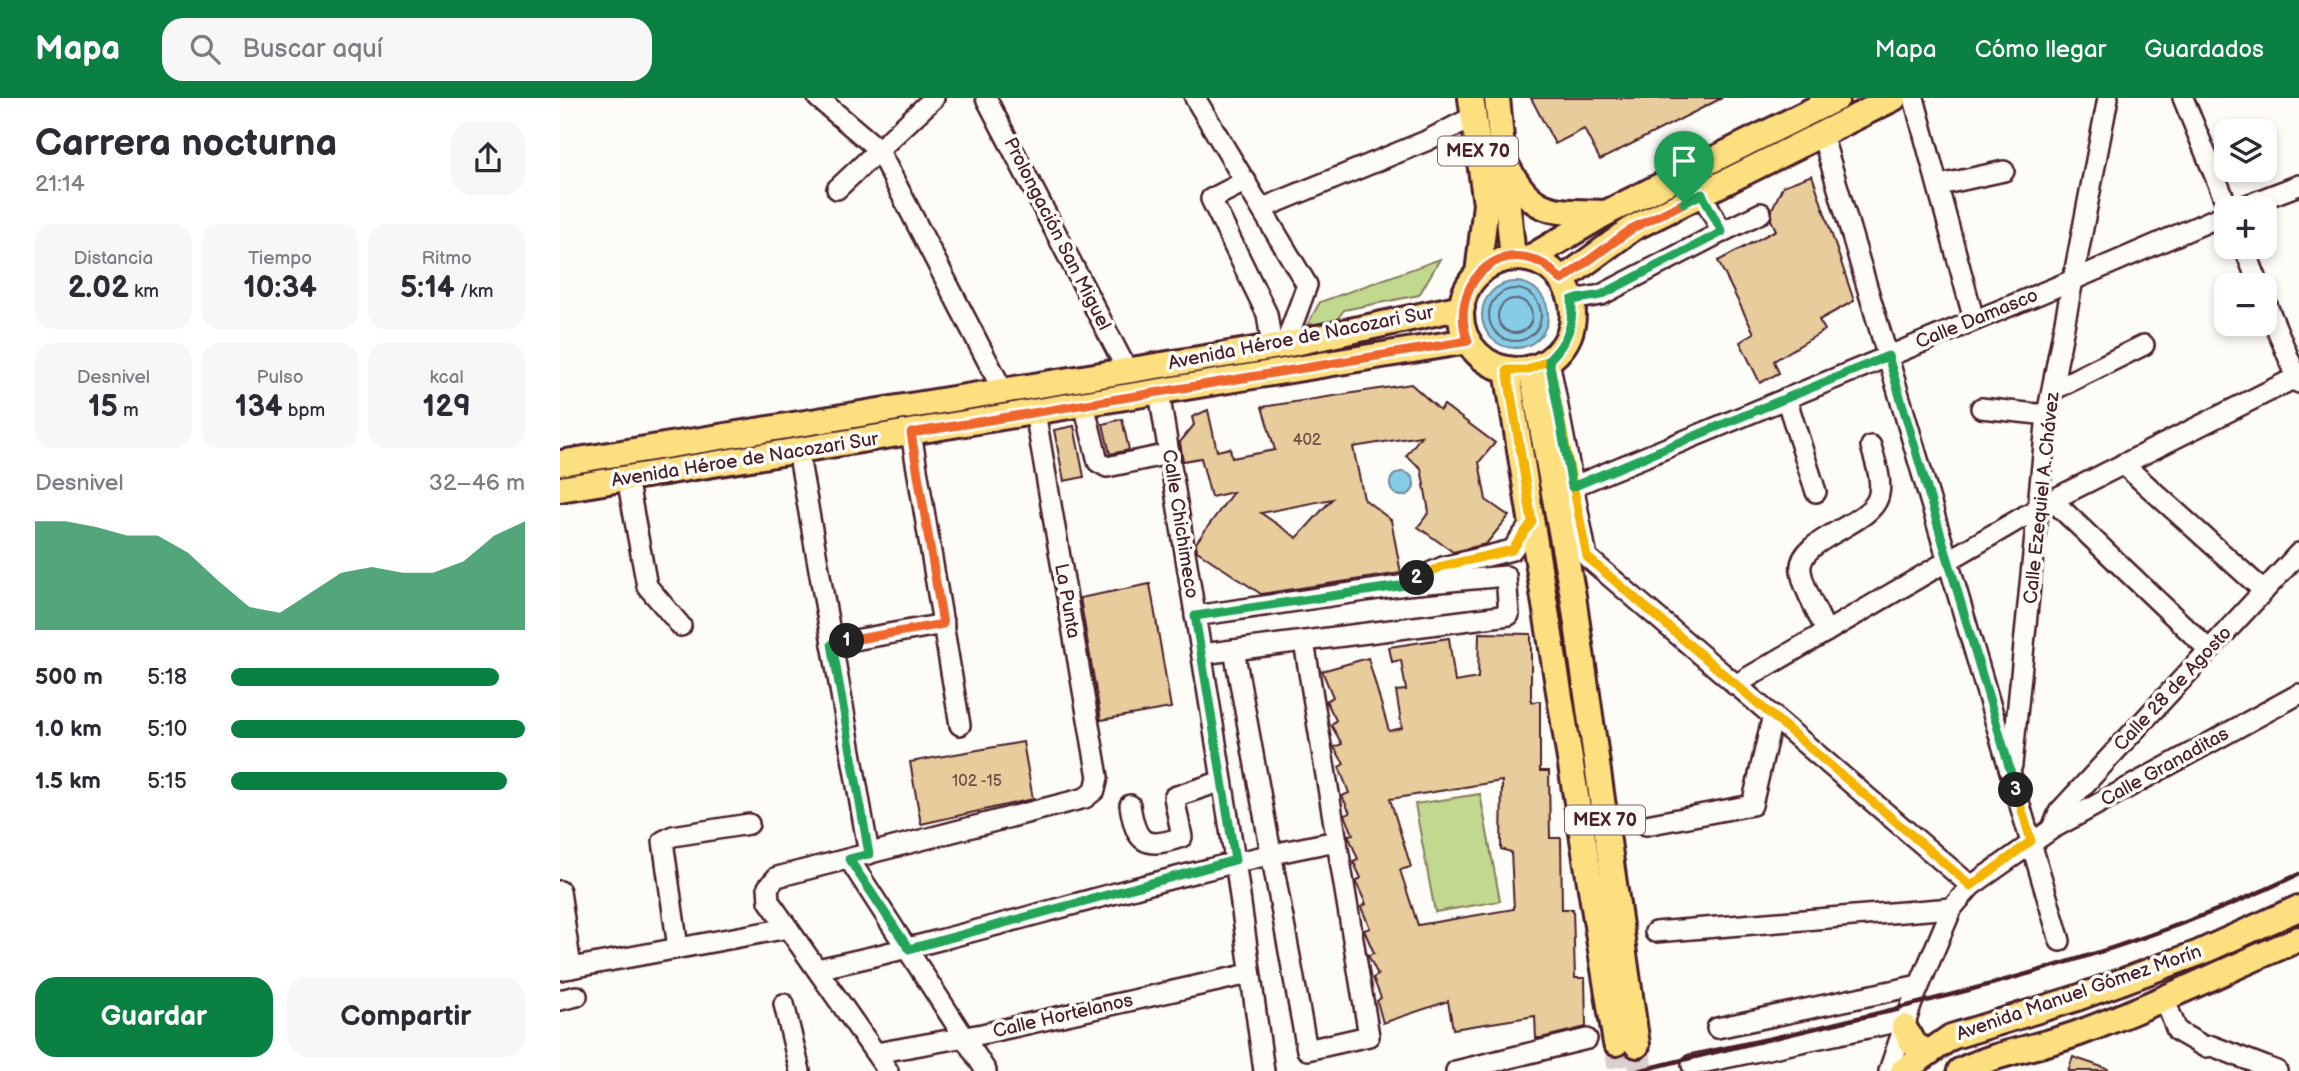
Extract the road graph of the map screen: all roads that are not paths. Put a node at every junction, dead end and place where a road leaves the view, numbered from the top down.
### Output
1 (818, 98) edge
2 (934, 98) edge
3 (986, 98) edge
4 (1195, 98) edge
5 (1497, 98) edge
6 (1836, 98) edge
7 (1894, 98) edge
8 (1914, 98) edge
9 (2108, 98) edge
10 (2183, 98) edge
11 (1472, 107) edge
12 (1822, 134) junction
13 (878, 149) junction
14 (1504, 159) junction
15 (2004, 171) dead end
16 (1246, 181) junction
17 (2299, 185) edge
18 (1940, 186) junction
19 (837, 189) dead end
20 (1702, 194) junction
21 (2223, 196) edge
22 (2270, 196) edge
23 (1263, 208) junction
24 (1606, 213) junction
25 (1760, 214) dead end
26 (2214, 219) edge
27 (1722, 232) junction
28 (1521, 258) junction
29 (1478, 274) junction
30 (2073, 281) junction
31 (1567, 290) junction
32 (1462, 307) junction
33 (1974, 320) junction
34 (2277, 329) edge
35 (1468, 341) junction
36 (2144, 345) dead end
37 (1278, 346) junction
38 (1888, 356) junction
39 (1529, 366) junction
40 (1127, 370) junction
41 (2298, 380) edge
42 (2053, 390) junction
43 (1003, 391) junction
44 (1159, 392) junction
45 (1786, 398) junction
46 (1084, 404) junction
47 (1981, 408) dead end
48 (1035, 412) junction
49 (2047, 415) junction
50 (911, 433) junction
51 (1871, 446) dead end
52 (798, 450) junction
53 (1169, 454) junction
54 (560, 463) edge
55 (2123, 464) junction
56 (627, 478) junction
57 (1572, 487) junction
58 (560, 489) edge
59 (1816, 492) dead end
60 (2046, 503) junction
61 (1532, 522) junction
62 (2299, 552) edge
63 (1949, 563) junction
64 (1406, 585) junction
65 (2264, 591) junction
66 (1195, 616) junction
67 (943, 624) junction
68 (681, 626) dead end
69 (1826, 632) junction
70 (1304, 642) junction
71 (832, 644) junction
72 (1234, 650) junction
73 (2209, 650) junction
74 (1202, 654) junction
75 (1735, 685) junction
76 (2299, 694) edge
77 (1773, 715) junction
78 (960, 725) dead end
79 (2011, 775) junction
80 (1222, 781) junction
81 (1129, 805) dead end
82 (749, 824) dead end
83 (1646, 825) dead end
84 (2052, 829) junction
85 (1337, 841) junction
86 (2031, 841) junction
87 (1271, 853) junction
88 (869, 854) junction
89 (849, 859) junction
90 (1235, 860) junction
91 (1971, 886) junction
92 (560, 891) edge
93 (1952, 908) junction
94 (2299, 908) edge
95 (788, 928) junction
96 (1655, 932) dead end
97 (2299, 939) edge
98 (2060, 940) dead end
99 (678, 948) junction
100 (909, 949) junction
101 (565, 969) edge
102 (817, 969) junction
103 (1249, 974) junction
104 (1919, 985) junction
105 (2165, 1000) junction
106 (784, 1004) dead end
107 (1905, 1024) junction
108 (1717, 1028) dead end
109 (964, 1036) junction
110 (1587, 1039) dead end
111 (2205, 1047) junction
112 (1928, 1052) junction
113 (876, 1053) junction
114 (1692, 1065) dead end
115 (800, 1071) edge
116 (888, 1071) edge
117 (986, 1071) edge
118 (1264, 1071) edge
119 (1456, 1071) edge
120 (1889, 1071) edge
121 (1903, 1071) edge
122 (1960, 1071) edge
123 (2243, 1071) edge
124 (2277, 1071) edge

1 - 13 street
2 - 13 street
3 - 40 street, Prolongación San Miguel
4 - 16 street
5 - 14 main road, MEX 70
6 - 24 main road
7 - 12 main road
8 - 18 street
9 - 30 street, Calle Ezequiel A. Chávez
10 - 21 street
11 - 23 street
11 - 29 main road, MEX 70
12 - 20 main road
12 - 38 street
13 - 19 street
13 - 43 street
14 - 24 main road
14 - 28 main road, MEX 70
15 - 18 street
16 - 23 street
16 - 37 street
17 - 22 street
18 - 33 street
20 - 27 street
20 - 31 main road
23 - 37 street
24 - 28 main road
25 - 27 street
26 - 30 street, Calle Damasco
27 - 31 street
28 - 29 main road
28 - 31 main road
29 - 32 main road, MEX 70
30 - 33 street, Calle Damasco
30 - 42 street, Calle Ezequiel A. Chávez
31 - 39 main road
32 - 35 main road
32 - 37 main road, Avenida Héroe de Nacozari Sur
33 - 38 street, Calle Damasco
34 - 41 street
35 - 39 main road
35 - 44 main road, Avenida Héroe de Nacozari Sur
36 - 42 street
37 - 40 main road, Avenida Héroe de Nacozari Sur
38 - 45 street, Calle Damasco
38 - 63 street
39 - 57 street
39 - 61 main road, MEX 70
39 - 61 main road, MEX 70
40 - 43 main road, Avenida Héroe de Nacozari Sur
41 - 55 street
42 - 49 street, Calle Ezequiel A. Chávez
43 - 54 main road, Avenida Héroe de Nacozari Sur
44 - 46 main road, Avenida Héroe de Nacozari Sur
44 - 53 street, Calle Chichimeco
45 - 57 street, Calle Damasco
45 - 59 street
46 - 48 main road, Avenida Héroe de Nacozari Sur
46 - 53 street
47 - 49 street
48 - 50 main road, Avenida Héroe de Nacozari Sur
48 - 88 street, La Punta
49 - 60 street, Calle Ezequiel A. Chávez
50 - 52 main road, Avenida Héroe de Nacozari Sur
50 - 67 street
51 - 69 street
52 - 56 main road, Avenida Héroe de Nacozari Sur
52 - 71 street
53 - 66 street, Calle Chichimeco
55 - 60 street
55 - 65 street
56 - 58 main road, Avenida Héroe de Nacozari Sur
56 - 68 street
57 - 75 street
60 - 63 street
60 - 73 street
60 - 79 street, Calle Ezequiel A. Chávez
61 - 64 street
62 - 65 street, Calle 28 de Agosto
63 - 69 street
63 - 79 street
64 - 66 street
64 - 70 street
65 - 73 street, Calle 28 de Agosto
66 - 74 street, Calle Chichimeco
67 - 71 street
67 - 78 street
69 - 75 street
70 - 72 street
70 - 85 street
71 - 88 street
72 - 74 street
72 - 87 street
73 - 84 street, Calle 28 de Agosto
74 - 80 street, Calle Chichimeco
75 - 77 street
76 - 84 street, Calle Granaditas
77 - 83 street
77 - 91 street
79 - 86 street
80 - 81 street
80 - 90 street, Calle Chichimeco
82 - 99 street
84 - 86 street, Calle Granaditas
85 - 87 street
85 - 87 street
86 - 91 street, Calle Granaditas
86 - 98 street
87 - 90 street
88 - 89 street
89 - 95 street
89 - 100 street
90 - 100 street
90 - 103 street, Calle Chichimeco
91 - 93 street, Calle Granaditas
92 - 101 street
93 - 96 street
93 - 104 street, Calle Granaditas
94 - 112 main road, Avenida Manuel Gómez Morín
95 - 99 street
95 - 102 street
97 - 105 main road, Avenida Manuel Gómez Morín
99 - 101 street
100 - 102 street
100 - 109 street
102 - 113 street
103 - 109 street, Calle Hortelanos
103 - 118 street, Calle Chichimeco
104 - 107 street, Calle Granaditas
104 - 108 street
105 - 111 street
105 - 122 main road, Avenida Manuel Gómez Morín
106 - 115 street
107 - 112 main road
107 - 114 street
107 - 120 street, Calle Granaditas
109 - 113 street, Calle Hortelanos
109 - 117 street
110 - 119 street
111 - 123 street
111 - 124 street
112 - 121 main road, Avenida Manuel Gómez Morín
113 - 116 street

